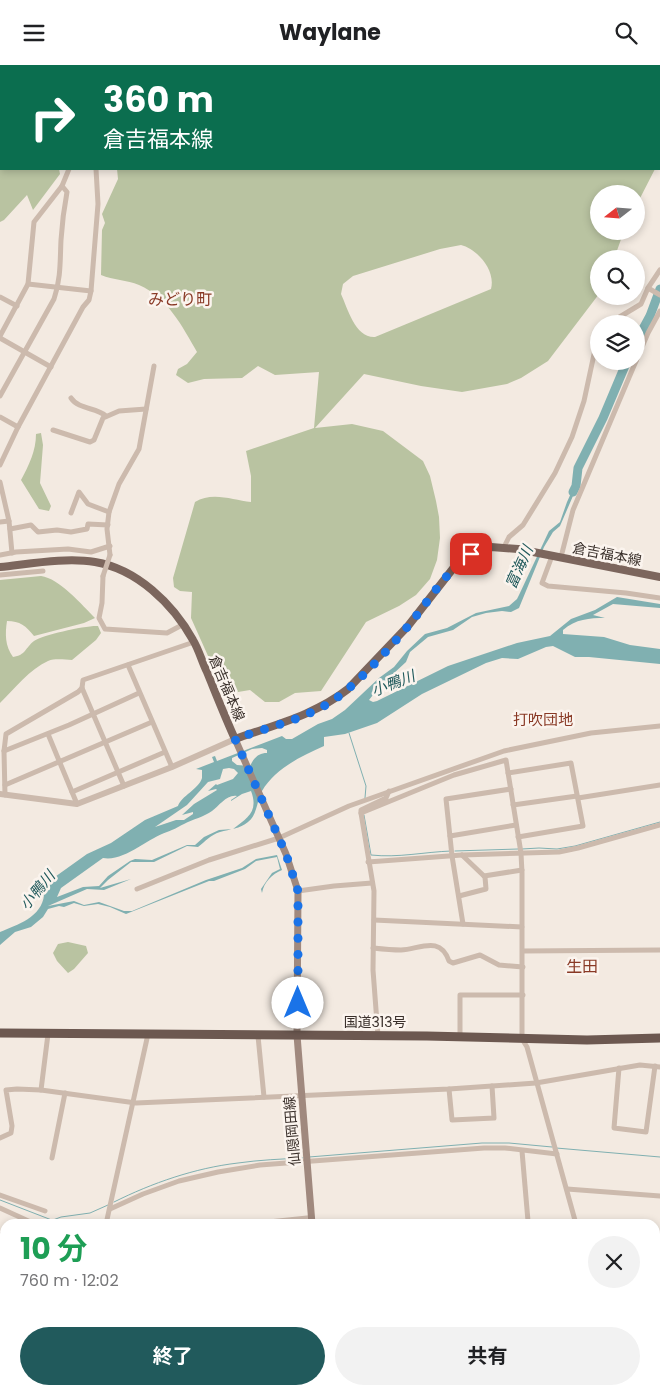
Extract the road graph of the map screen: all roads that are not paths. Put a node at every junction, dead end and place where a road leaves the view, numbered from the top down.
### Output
1 (69, 170) edge
2 (96, 170) edge
3 (62, 186) junction
4 (660, 270) edge
5 (28, 283) junction
6 (58, 286) junction
7 (649, 289) junction
8 (92, 291) junction
9 (660, 295) edge
10 (0, 297) edge
11 (17, 306) junction
12 (660, 311) edge
13 (622, 315) edge
14 (0, 337) edge
15 (645, 340) edge
16 (25, 352) junction
17 (154, 366) dead end
18 (51, 367) junction
19 (591, 370) edge
20 (632, 370) edge
21 (0, 396) edge
22 (71, 397) dead end
23 (146, 409) junction
24 (106, 416) junction
25 (0, 417) edge
26 (18, 427) junction
27 (53, 429) dead end
28 (0, 465) edge
29 (0, 482) edge
30 (109, 512) junction
31 (71, 513) dead end
32 (10, 521) junction
33 (0, 522) edge
34 (108, 525) junction
35 (10, 529) junction
36 (110, 545) junction
37 (504, 547) junction
38 (12, 553) junction
39 (0, 555) edge
40 (551, 555) junction
41 (561, 557) junction
42 (0, 567) edge
43 (43, 571) dead end
44 (0, 575) edge
45 (660, 577) edge
46 (660, 598) edge
47 (182, 625) junction
48 (194, 642) junction
49 (128, 665) junction
50 (82, 687) junction
51 (139, 693) junction
52 (93, 714) junction
53 (152, 722) junction
54 (660, 726) edge
55 (48, 734) junction
56 (235, 739) junction
57 (106, 742) junction
58 (4, 751) junction
59 (165, 751) junction
60 (59, 762) junction
61 (172, 767) junction
62 (118, 772) junction
63 (508, 773) junction
64 (5, 785) junction
65 (660, 785) edge
66 (124, 786) junction
67 (511, 789) junction
68 (389, 791) junction
69 (72, 792) junction
70 (2, 794) edge
71 (577, 797) junction
72 (77, 804) junction
73 (513, 805) junction
74 (361, 813) junction
75 (516, 825) junction
76 (660, 825) edge
77 (277, 835) junction
78 (450, 836) junction
79 (518, 837) junction
80 (521, 853) junction
81 (462, 855) junction
82 (452, 856) junction
83 (368, 862) junction
84 (522, 870) junction
85 (484, 877) junction
86 (372, 883) junction
87 (137, 889) dead end
88 (298, 891) junction
89 (459, 896) junction
90 (374, 919) junction
91 (463, 924) junction
92 (522, 927) junction
93 (373, 948) junction
94 (660, 950) edge
95 (523, 951) junction
96 (523, 967) junction
97 (523, 995) junction
98 (0, 1033) edge
99 (48, 1034) junction
100 (148, 1034) junction
101 (297, 1035) junction
102 (258, 1036) junction
103 (378, 1036) junction
104 (460, 1037) junction
105 (660, 1038) edge
106 (522, 1039) junction
107 (657, 1067) edge
108 (619, 1069) junction
109 (536, 1083) junction
110 (492, 1086) junction
111 (449, 1089) junction
112 (41, 1090) junction
113 (3, 1091) edge
114 (65, 1093) junction
115 (302, 1096) junction
116 (264, 1097) junction
117 (133, 1102) junction
118 (0, 1138) edge
119 (522, 1151) junction
120 (557, 1154) junction
121 (52, 1158) dead end
122 (307, 1159) junction
123 (567, 1189) junction
124 (0, 1195) edge
125 (660, 1196) edge
126 (111, 1207) junction
127 (0, 1208) edge
128 (45, 1211) dead end
129 (24, 1219) edge
130 (107, 1219) edge
131 (312, 1219) edge
132 (528, 1219) edge
133 (575, 1219) edge

1 - 3 street
2 - 8 street
3 - 5 street
3 - 6 street
4 - 7 street
5 - 6 street
5 - 11 street
6 - 8 street
6 - 16 street
7 - 9 street
7 - 13 street
8 - 18 street
10 - 11 street
11 - 14 street
12 - 15 street
14 - 16 street
16 - 18 street
16 - 21 street
17 - 23 street
18 - 26 street
19 - 37 street
20 - 41 street
22 - 24 street
23 - 24 street
23 - 30 street
24 - 27 street
25 - 26 street
26 - 28 street
29 - 32 street
30 - 31 street
30 - 34 street
32 - 33 street
32 - 35 street
34 - 35 street
34 - 36 street
35 - 38 street
36 - 38 street
36 - 47 street, bridge
37 - 40 main road, 倉吉福本線
37 - 56 main road, 倉吉福本線
38 - 39 street
40 - 41 main road, 倉吉福本線
40 - 46 street
41 - 45 main road, 倉吉福本線
42 - 47 main road, 倉吉福本線
43 - 44 street
47 - 48 main road, 倉吉福本線
48 - 49 street
48 - 56 main road, 倉吉福本線
49 - 50 street
49 - 51 street
50 - 52 street
50 - 58 street
51 - 52 street
51 - 53 street
52 - 55 street
52 - 57 street
53 - 57 street
53 - 59 street
54 - 68 street
55 - 58 street
55 - 60 street
56 - 61 street
56 - 77 main road, 仙隠岡田線
57 - 60 street
57 - 62 street
58 - 64 street
59 - 61 street
59 - 62 street
60 - 64 street
60 - 69 street
61 - 66 street
62 - 66 street
62 - 69 street
63 - 67 street
63 - 71 street
63 - 74 street
64 - 70 street
65 - 71 street
66 - 72 street
67 - 73 street
67 - 78 street
68 - 74 street
68 - 77 street
69 - 72 street
70 - 72 street
71 - 73 street
71 - 79 street
73 - 75 street
74 - 83 street
75 - 78 street
75 - 79 street
76 - 80 street
77 - 87 street
77 - 88 main road, 仙隠岡田線
78 - 82 street
79 - 80 street
80 - 81 street
80 - 84 street
81 - 82 street
81 - 85 street
82 - 83 street
82 - 89 street
83 - 86 street
84 - 85 street
84 - 92 street
85 - 89 street
86 - 88 street
86 - 90 street
88 - 101 main road, 仙隠岡田線
89 - 91 street
90 - 91 street
90 - 93 street
91 - 92 street
92 - 95 street
93 - 96 street
93 - 103 street
94 - 95 street
95 - 96 street
96 - 97 street
97 - 104 street
97 - 106 street
98 - 99 highway, 国道313号
99 - 100 highway, 国道313号
99 - 112 street
100 - 102 highway, 国道313号
100 - 117 street
101 - 102 highway, 国道313号
101 - 103 highway, 国道313号
101 - 115 main road, 仙隠岡田線
102 - 116 street
103 - 104 highway, 国道313号
104 - 106 highway, 国道313号
105 - 106 highway, 国道313号
106 - 109 street
107 - 108 street
107 - 108 street
108 - 109 street
109 - 110 street
109 - 120 street
110 - 111 street
110 - 111 street
111 - 115 street
112 - 113 street
112 - 114 street
113 - 118 street
114 - 117 street
114 - 121 street
115 - 116 street
115 - 122 main road, 仙隠岡田線
116 - 117 street
117 - 126 street
119 - 120 street
119 - 122 street
119 - 132 street
120 - 123 street
122 - 126 street
122 - 131 main road, 仙隠岡田線
123 - 125 street
123 - 133 street
124 - 128 street
126 - 130 street
127 - 129 street

